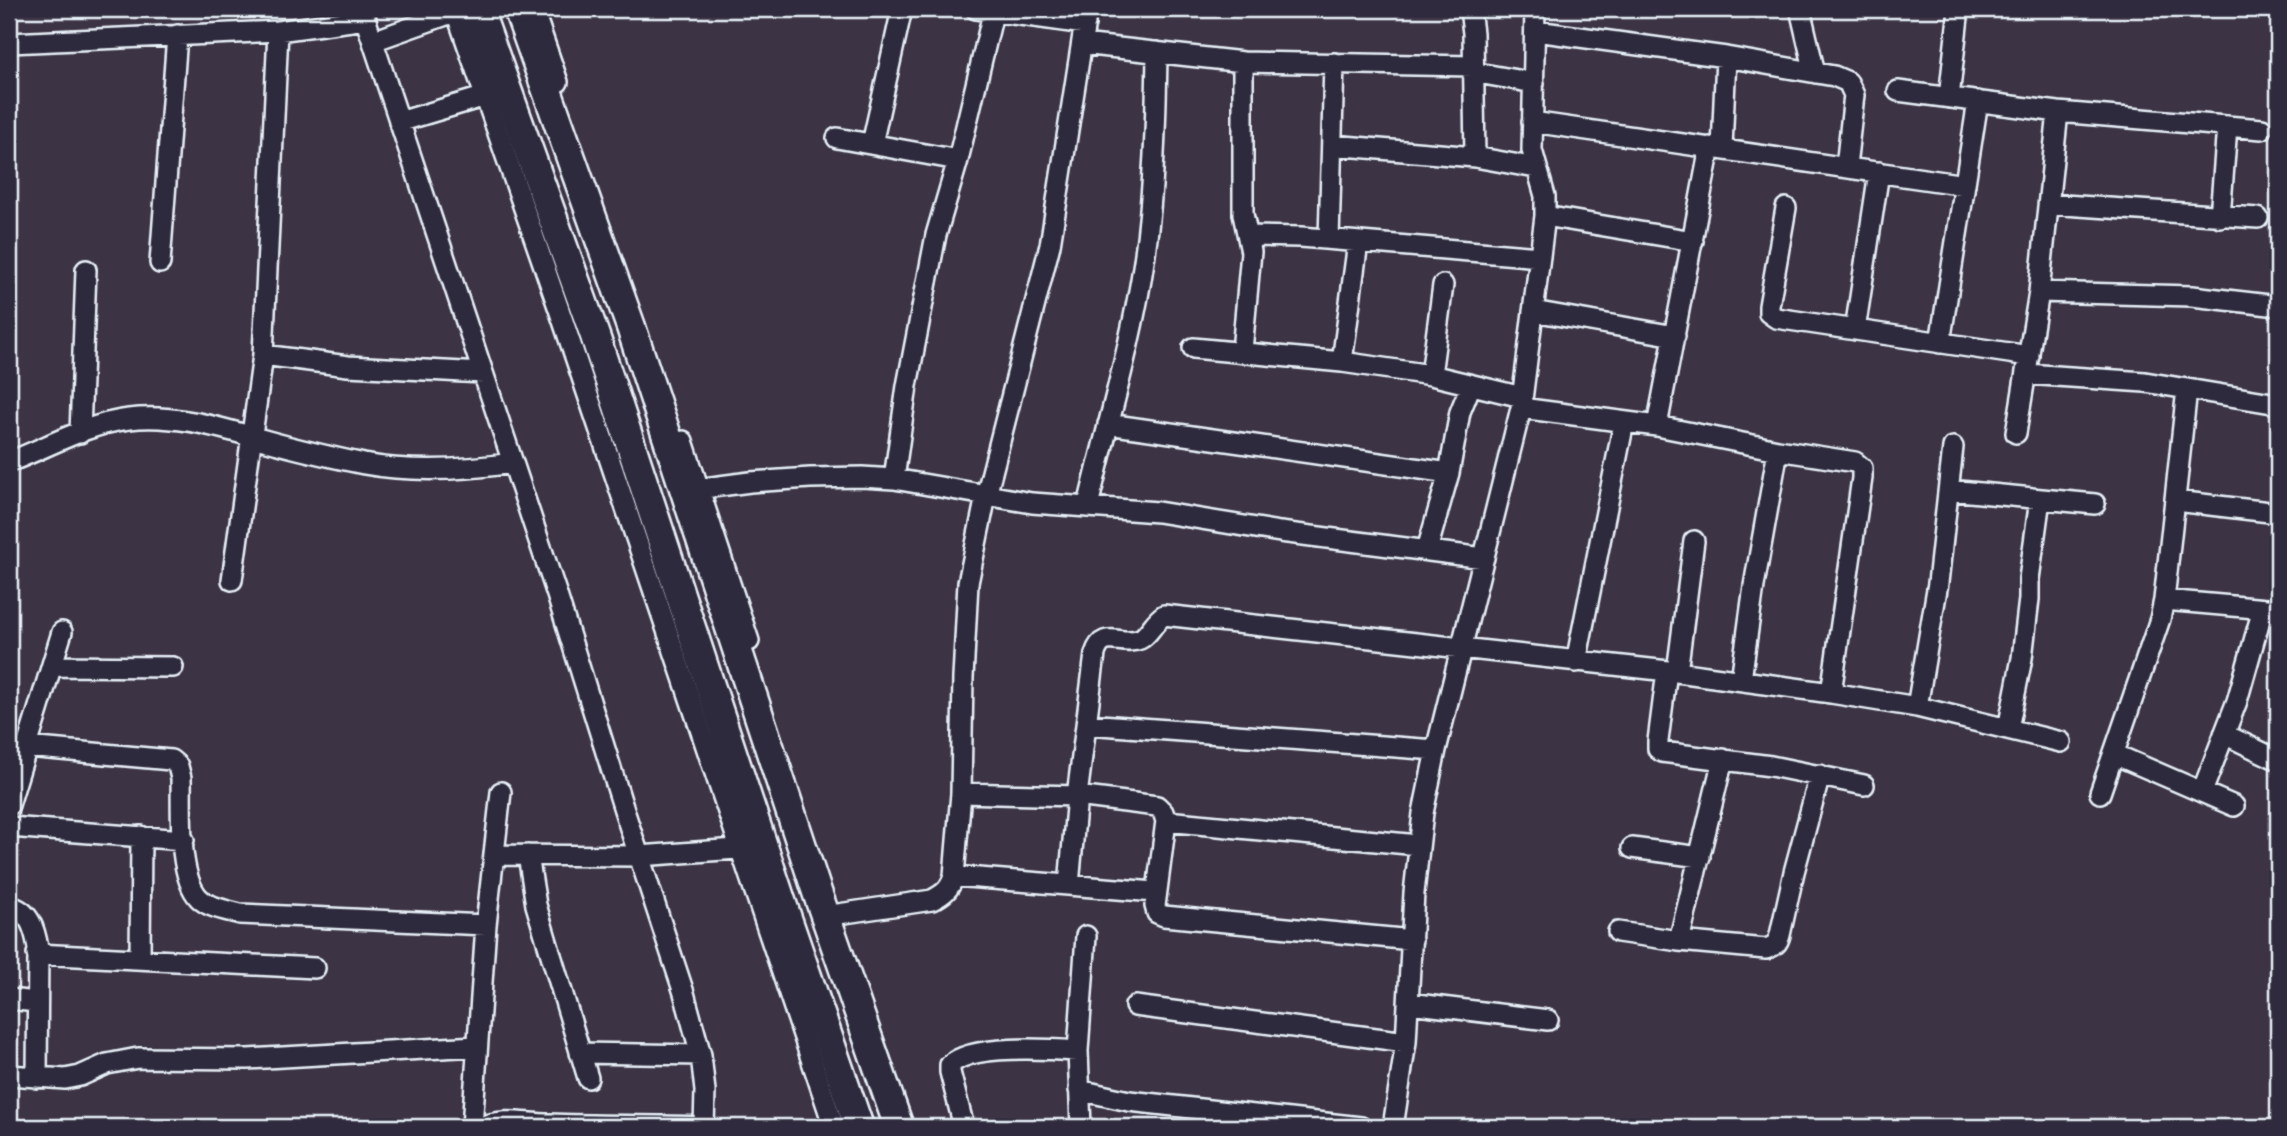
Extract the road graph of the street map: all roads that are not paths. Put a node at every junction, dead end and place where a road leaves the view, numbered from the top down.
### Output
1 (463, 9) edge
2 (517, 9) edge
3 (533, 9) edge
4 (902, 9) edge
5 (1470, 9) edge
6 (1535, 9) edge
7 (1800, 9) edge
8 (988, 10) edge
9 (364, 14) edge
10 (1958, 18) dead end
11 (1085, 26) edge
12 (1536, 31) junction
13 (278, 32) junction
14 (177, 35) junction
15 (373, 41) junction
16 (9, 43) edge
17 (1157, 52) junction
18 (1726, 57) junction
19 (1244, 62) junction
20 (1334, 63) junction
21 (1473, 69) junction
22 (1815, 73) junction
23 (1534, 83) junction
24 (1898, 91) dead end
25 (496, 93) junction
26 (1949, 97) junction
27 (1978, 101) junction
28 (2058, 111) junction
29 (399, 122) junction
30 (1532, 122) junction
31 (2227, 127) junction
32 (2262, 129) dead end
33 (837, 138) dead end
34 (872, 144) junction
35 (1332, 145) junction
36 (1716, 148) junction
37 (1475, 157) junction
38 (958, 160) junction
39 (1846, 167) junction
40 (1536, 168) junction
41 (1879, 172) junction
42 (1965, 185) junction
43 (2049, 204) junction
44 (1786, 208) dead end
45 (1545, 216) junction
46 (2220, 217) junction
47 (2258, 218) dead end
48 (1250, 236) junction
49 (1329, 239) junction
50 (1693, 241) junction
51 (1358, 242) junction
52 (1539, 257) junction
53 (160, 263) dead end
54 (86, 270) dead end
55 (1443, 285) dead end
56 (2039, 292) junction
57 (2278, 306) edge
58 (1533, 312) junction
59 (1855, 330) junction
60 (1675, 336) junction
61 (1940, 343) junction
62 (1193, 348) dead end
63 (1242, 351) junction
64 (263, 355) junction
65 (1342, 362) junction
66 (2027, 365) junction
67 (483, 373) junction
68 (1431, 375) junction
69 (1471, 385) junction
70 (2188, 389) junction
71 (1521, 403) junction
72 (2278, 404) edge
73 (1624, 422) junction
74 (1108, 424) junction
75 (1657, 426) junction
76 (80, 433) junction
77 (2016, 433) dead end
78 (251, 437) junction
79 (1953, 447) dead end
80 (1778, 450) junction
81 (9, 462) edge
82 (513, 463) junction
83 (1449, 473) junction
84 (894, 479) junction
85 (692, 490) junction
86 (1949, 490) junction
87 (986, 496) junction
88 (2040, 499) junction
89 (2176, 501) junction
90 (2095, 504) dead end
91 (1088, 506) junction
92 (2278, 513) edge
93 (1694, 541) dead end
94 (1427, 550) junction
95 (1484, 558) junction
96 (232, 580) dead end
97 (2164, 600) junction
98 (2271, 609) edge
99 (62, 632) dead end
100 (1462, 648) junction
101 (1576, 662) junction
102 (52, 666) junction
103 (173, 667) dead end
104 (1672, 672) junction
105 (1741, 680) junction
106 (1831, 692) junction
107 (1917, 706) junction
108 (1087, 724) junction
109 (2008, 729) junction
110 (2224, 734) junction
111 (2062, 742) dead end
112 (27, 747) junction
113 (1436, 750) junction
114 (2113, 754) junction
115 (1723, 759) junction
116 (2278, 760) edge
117 (1820, 775) junction
118 (1864, 785) dead end
119 (501, 792) dead end
120 (2202, 792) junction
121 (961, 793) junction
122 (2100, 793) dead end
123 (1077, 796) junction
124 (9, 805) edge
125 (2234, 806) dead end
126 (1166, 821) junction
127 (9, 827) edge
128 (141, 836) junction
129 (184, 839) junction
130 (1418, 845) junction
131 (752, 848) junction
132 (1632, 848) dead end
133 (494, 855) junction
134 (528, 855) junction
135 (639, 856) junction
136 (1700, 857) junction
137 (954, 876) junction
138 (1069, 885) junction
139 (1155, 892) junction
140 (9, 906) edge
141 (832, 915) junction
142 (486, 925) junction
143 (1618, 932) dead end
144 (1086, 936) dead end
145 (1412, 940) junction
146 (1679, 941) junction
147 (37, 954) junction
148 (140, 959) junction
149 (315, 968) dead end
150 (9, 999) edge
151 (36, 1002) junction
152 (1409, 1003) junction
153 (1135, 1006) dead end
154 (1548, 1020) dead end
155 (1406, 1042) junction
156 (477, 1046) junction
157 (1077, 1051) junction
158 (580, 1054) junction
159 (701, 1055) junction
160 (9, 1075) edge
161 (37, 1078) junction
162 (589, 1078) dead end
163 (1079, 1090) junction
164 (472, 1127) edge
165 (481, 1127) edge
166 (834, 1127) edge
167 (859, 1127) edge
168 (899, 1127) edge
169 (911, 1127) edge
170 (964, 1127) edge
171 (1082, 1127) edge
172 (1361, 1127) edge
173 (1393, 1127) edge

1 - 15 street
1 - 25 highway
2 - 85 highway
3 - 85 street
4 - 34 street
5 - 21 street
6 - 12 street
7 - 22 street
8 - 11 street
8 - 38 street
9 - 13 street
9 - 15 street
10 - 26 street
11 - 17 street
11 - 87 street
12 - 18 street
12 - 23 street
13 - 14 street
13 - 64 street
14 - 16 street
14 - 53 street
15 - 29 street
17 - 19 street
17 - 74 street
18 - 22 street
18 - 36 street
19 - 20 street
19 - 48 street
20 - 21 street
20 - 35 street
21 - 23 street
21 - 37 street
22 - 39 street
23 - 30 street
24 - 26 street
25 - 29 street
25 - 131 highway
26 - 27 street
27 - 28 street
27 - 42 street
28 - 31 street
28 - 43 street
29 - 67 street
30 - 36 street
30 - 40 street
31 - 32 street
31 - 46 street
33 - 34 street
34 - 38 street
35 - 37 street
35 - 49 street
36 - 39 street
36 - 50 street
37 - 40 street
38 - 84 street
39 - 41 street
40 - 45 street
41 - 42 street
41 - 59 street
42 - 61 street
43 - 46 street
43 - 56 street
44 - 59 street
45 - 50 street
45 - 52 street
46 - 47 street
48 - 49 street
48 - 63 street
49 - 51 street
50 - 60 street
51 - 52 street
51 - 65 street
52 - 58 street
54 - 76 street
55 - 68 street
56 - 57 street
56 - 66 street
58 - 60 street
58 - 71 street
59 - 61 street
60 - 75 street
61 - 66 street
62 - 63 street
63 - 65 street
64 - 67 street
64 - 78 street
65 - 68 street
66 - 70 street
66 - 77 street
67 - 82 street
68 - 69 street
69 - 71 street
69 - 83 street
70 - 72 street
70 - 89 street
71 - 73 street
71 - 95 street
73 - 75 street
73 - 101 street
74 - 83 street
74 - 91 street
75 - 80 street
76 - 78 street
76 - 81 street
78 - 82 street
78 - 96 street
79 - 86 street
80 - 105 street
80 - 106 street
82 - 135 street
83 - 94 street
84 - 85 street
84 - 87 street
85 - 141 highway
86 - 88 street
86 - 107 street
87 - 91 street
87 - 121 street
88 - 90 street
88 - 109 street
89 - 92 street
89 - 97 street
91 - 94 street
93 - 104 street
94 - 95 street
95 - 100 street
97 - 98 street
97 - 114 street
98 - 110 street
99 - 102 street
100 - 101 street
100 - 108 street
100 - 113 street
101 - 104 street
102 - 103 street
102 - 112 street
104 - 105 street
104 - 115 street
105 - 106 street
106 - 107 street
107 - 109 street
108 - 113 street
108 - 123 street
109 - 111 street
110 - 116 street
110 - 120 street
112 - 124 street
112 - 129 street
113 - 130 street
114 - 120 street
114 - 122 street
115 - 117 street
115 - 136 street
117 - 118 street
117 - 146 street
119 - 133 street
120 - 125 street
121 - 123 street
121 - 137 street
123 - 126 street
123 - 138 street
126 - 130 street
126 - 139 street
127 - 128 street
128 - 129 street
128 - 148 street
129 - 142 street
130 - 145 street
131 - 135 street
131 - 166 street
131 - 167 highway
132 - 136 street
133 - 134 street
133 - 142 street
134 - 135 street
134 - 158 street
135 - 159 street
136 - 146 street
137 - 138 street
137 - 141 street
138 - 139 street
139 - 145 street
140 - 147 street
141 - 168 highway
141 - 169 street
142 - 156 street
143 - 146 street
144 - 157 street
145 - 152 street
147 - 148 street
147 - 151 street
148 - 149 street
150 - 151 street
151 - 161 street
152 - 154 street
152 - 155 street
153 - 155 street
155 - 173 street
156 - 161 street
156 - 164 street
157 - 163 street
157 - 170 street
158 - 159 street
158 - 162 street
159 - 165 street
160 - 161 street
163 - 171 street
163 - 172 street

